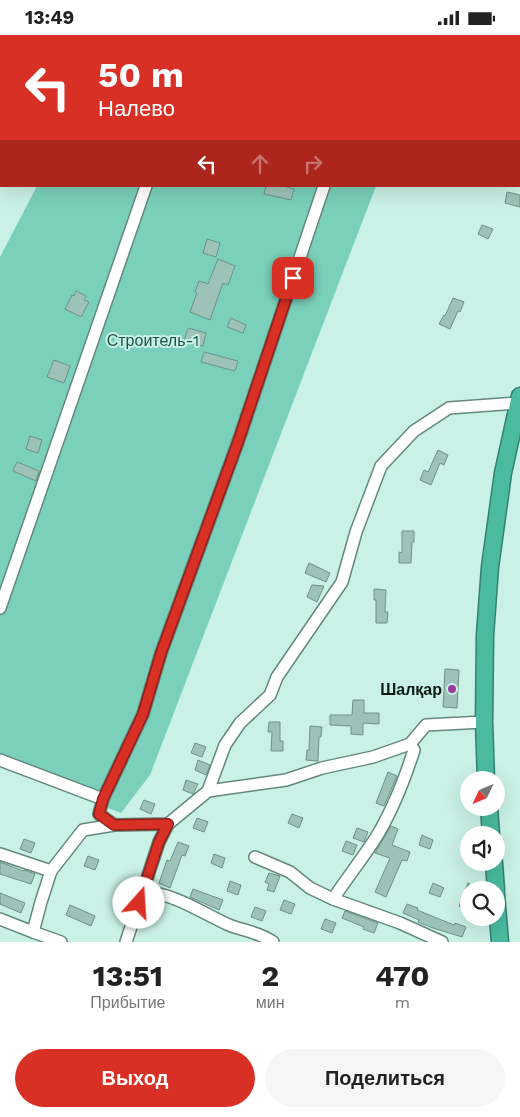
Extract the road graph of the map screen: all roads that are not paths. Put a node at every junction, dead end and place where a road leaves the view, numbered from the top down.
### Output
1 (146, 187) edge
2 (324, 187) edge
3 (519, 399) edge
4 (0, 608) edge
5 (484, 722) junction
6 (410, 744) junction
7 (0, 760) edge
8 (486, 771) edge
9 (208, 791) junction
10 (103, 799) junction
11 (168, 824) junction
12 (114, 825) junction
13 (0, 853) edge
14 (255, 857) dead end
15 (51, 871) junction
16 (142, 892) junction
17 (334, 899) junction
18 (0, 919) edge
19 (499, 926) edge
20 (33, 932) junction
21 (61, 942) edge
22 (126, 942) edge
23 (273, 942) edge
24 (442, 942) edge
25 (500, 942) edge

1 - 4 lane
2 - 10 lane
3 - 5 highway
3 - 9 lane
5 - 6 lane
5 - 8 highway
6 - 9 lane
6 - 17 lane
7 - 10 lane
9 - 11 lane
10 - 12 lane
11 - 12 lane
11 - 16 lane
12 - 15 lane
13 - 15 lane
14 - 17 lane
15 - 20 lane
16 - 22 lane
16 - 23 lane
17 - 24 lane
18 - 20 lane
19 - 25 highway
20 - 21 lane

